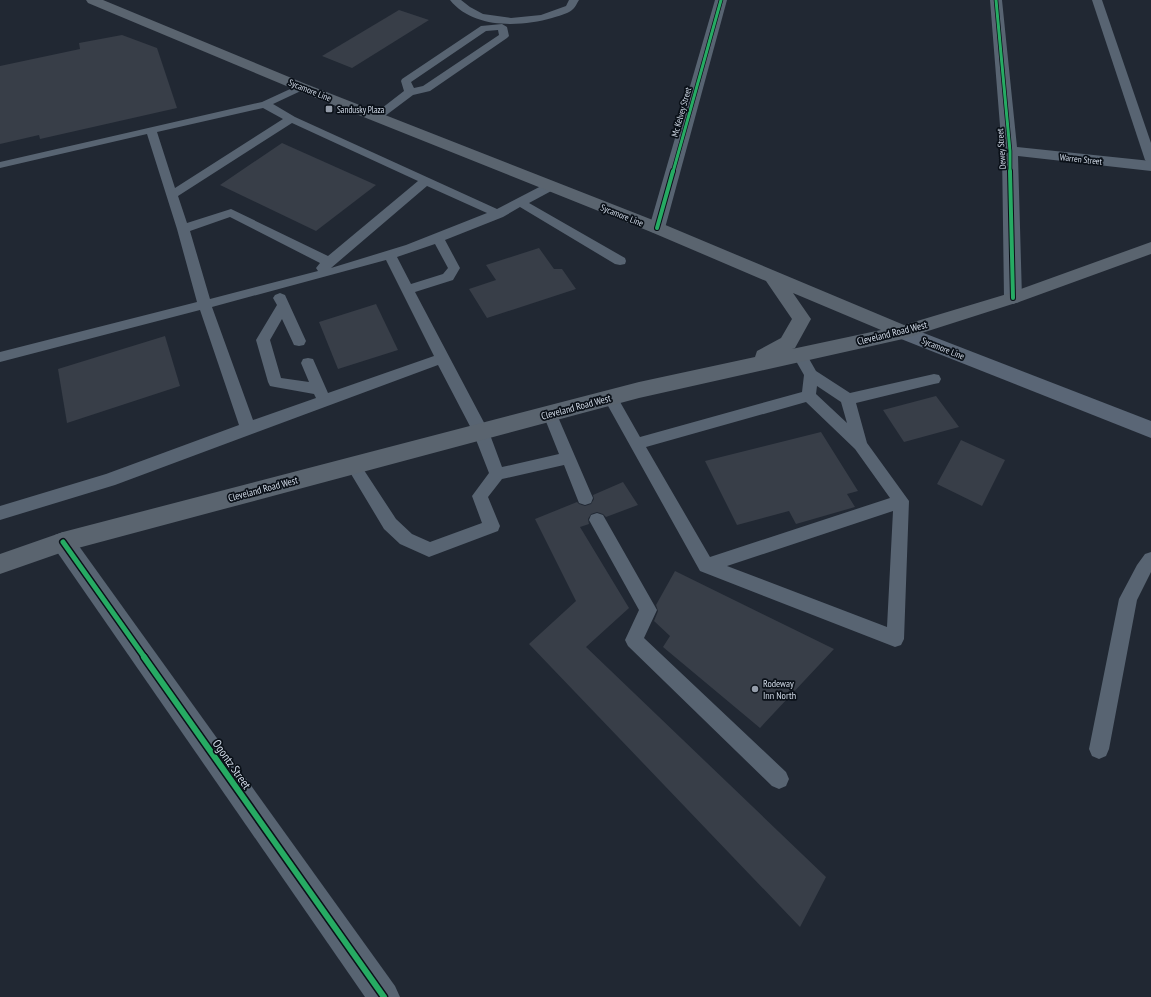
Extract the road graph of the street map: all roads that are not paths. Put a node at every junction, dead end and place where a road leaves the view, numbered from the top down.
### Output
1 (92, 0) edge
2 (455, 0) edge
3 (574, 0) edge
4 (721, 0) edge
5 (996, 0) edge
6 (1097, 0) edge
7 (505, 24) junction
8 (301, 86) junction
9 (410, 92) junction
10 (265, 104) junction
11 (377, 117) junction
12 (291, 119) junction
13 (279, 128) junction
14 (151, 130) junction
15 (1010, 151) junction
16 (260, 152) dead end
17 (1151, 160) edge
18 (0, 166) edge
19 (238, 166) dead end
20 (1151, 166) edge
21 (200, 178) junction
22 (427, 180) junction
23 (551, 186) junction
24 (172, 195) junction
25 (521, 203) junction
26 (499, 214) junction
27 (657, 228) junction
28 (183, 229) junction
29 (438, 238) junction
30 (1151, 248) edge
31 (390, 255) junction
32 (620, 261) dead end
33 (329, 262) junction
34 (313, 277) junction
35 (774, 279) junction
36 (275, 287) junction
37 (409, 289) junction
38 (1013, 298) junction
39 (205, 305) junction
40 (283, 306) junction
41 (903, 332) junction
42 (299, 341) dead end
43 (799, 354) junction
44 (0, 357) edge
45 (442, 358) junction
46 (308, 363) dead end
47 (750, 364) junction
48 (812, 375) junction
49 (934, 379) dead end
50 (321, 395) junction
51 (809, 396) junction
52 (610, 398) junction
53 (848, 399) junction
54 (550, 414) junction
55 (248, 428) junction
56 (1151, 430) edge
57 (480, 432) junction
58 (636, 444) junction
59 (860, 445) junction
60 (569, 458) junction
61 (353, 466) junction
62 (496, 474) junction
63 (585, 498) dead end
64 (901, 501) junction
65 (0, 513) edge
66 (597, 520) dead end
67 (63, 542) junction
68 (1151, 559) edge
69 (0, 564) edge
70 (706, 566) junction
71 (1098, 749) dead end
72 (779, 779) dead end
73 (384, 997) edge

1 - 8 main road, Sycamore Line
2 - 7 lane
3 - 7 lane
4 - 27 street, Mc Kelvey Street
5 - 15 street, Dewey Street
6 - 17 lane
7 - 9 lane
7 - 9 lane
8 - 10 lane
8 - 11 main road, Sycamore Line
9 - 11 lane
10 - 12 lane
10 - 14 lane
11 - 23 main road, Sycamore Line
12 - 13 lane
12 - 22 lane
13 - 16 lane
13 - 21 lane
14 - 18 lane
14 - 24 lane
15 - 20 street, Warren Street
15 - 38 street, Dewey Street
19 - 21 lane
21 - 24 lane
22 - 26 lane
22 - 33 lane
23 - 25 lane
23 - 27 main road, Sycamore Line
24 - 28 lane
25 - 26 lane
25 - 32 lane
26 - 29 lane
27 - 35 main road, Sycamore Line
28 - 33 lane
28 - 39 lane
29 - 31 lane
29 - 37 lane
30 - 38 main road, Cleveland Road West
31 - 34 lane
31 - 37 lane
33 - 34 lane
34 - 36 lane
35 - 41 main road, Sycamore Line
35 - 47 main road
36 - 39 lane
36 - 40 lane
37 - 45 lane
38 - 41 main road, Cleveland Road West
39 - 44 lane
39 - 55 lane
40 - 42 lane
40 - 50 lane
41 - 43 main road, Cleveland Road West
41 - 56 street, Sycamore Line
43 - 47 main road, Cleveland Road West
43 - 48 lane
45 - 50 lane
45 - 57 lane
46 - 50 lane
47 - 52 main road, Cleveland Road West
48 - 51 lane
48 - 53 lane
49 - 53 lane
50 - 55 lane
51 - 58 lane
51 - 59 lane
52 - 54 main road, Cleveland Road West
52 - 58 lane
53 - 59 lane
54 - 57 main road, Cleveland Road West
54 - 60 lane
55 - 65 lane
57 - 61 main road, Cleveland Road West
57 - 62 lane
58 - 70 lane
59 - 64 lane
60 - 62 lane
60 - 63 lane
61 - 62 lane
61 - 67 main road, Cleveland Road West
64 - 70 lane
64 - 70 lane
66 - 72 lane
67 - 69 main road, Cleveland Road West
67 - 73 street, Ogontz Street
68 - 71 lane

